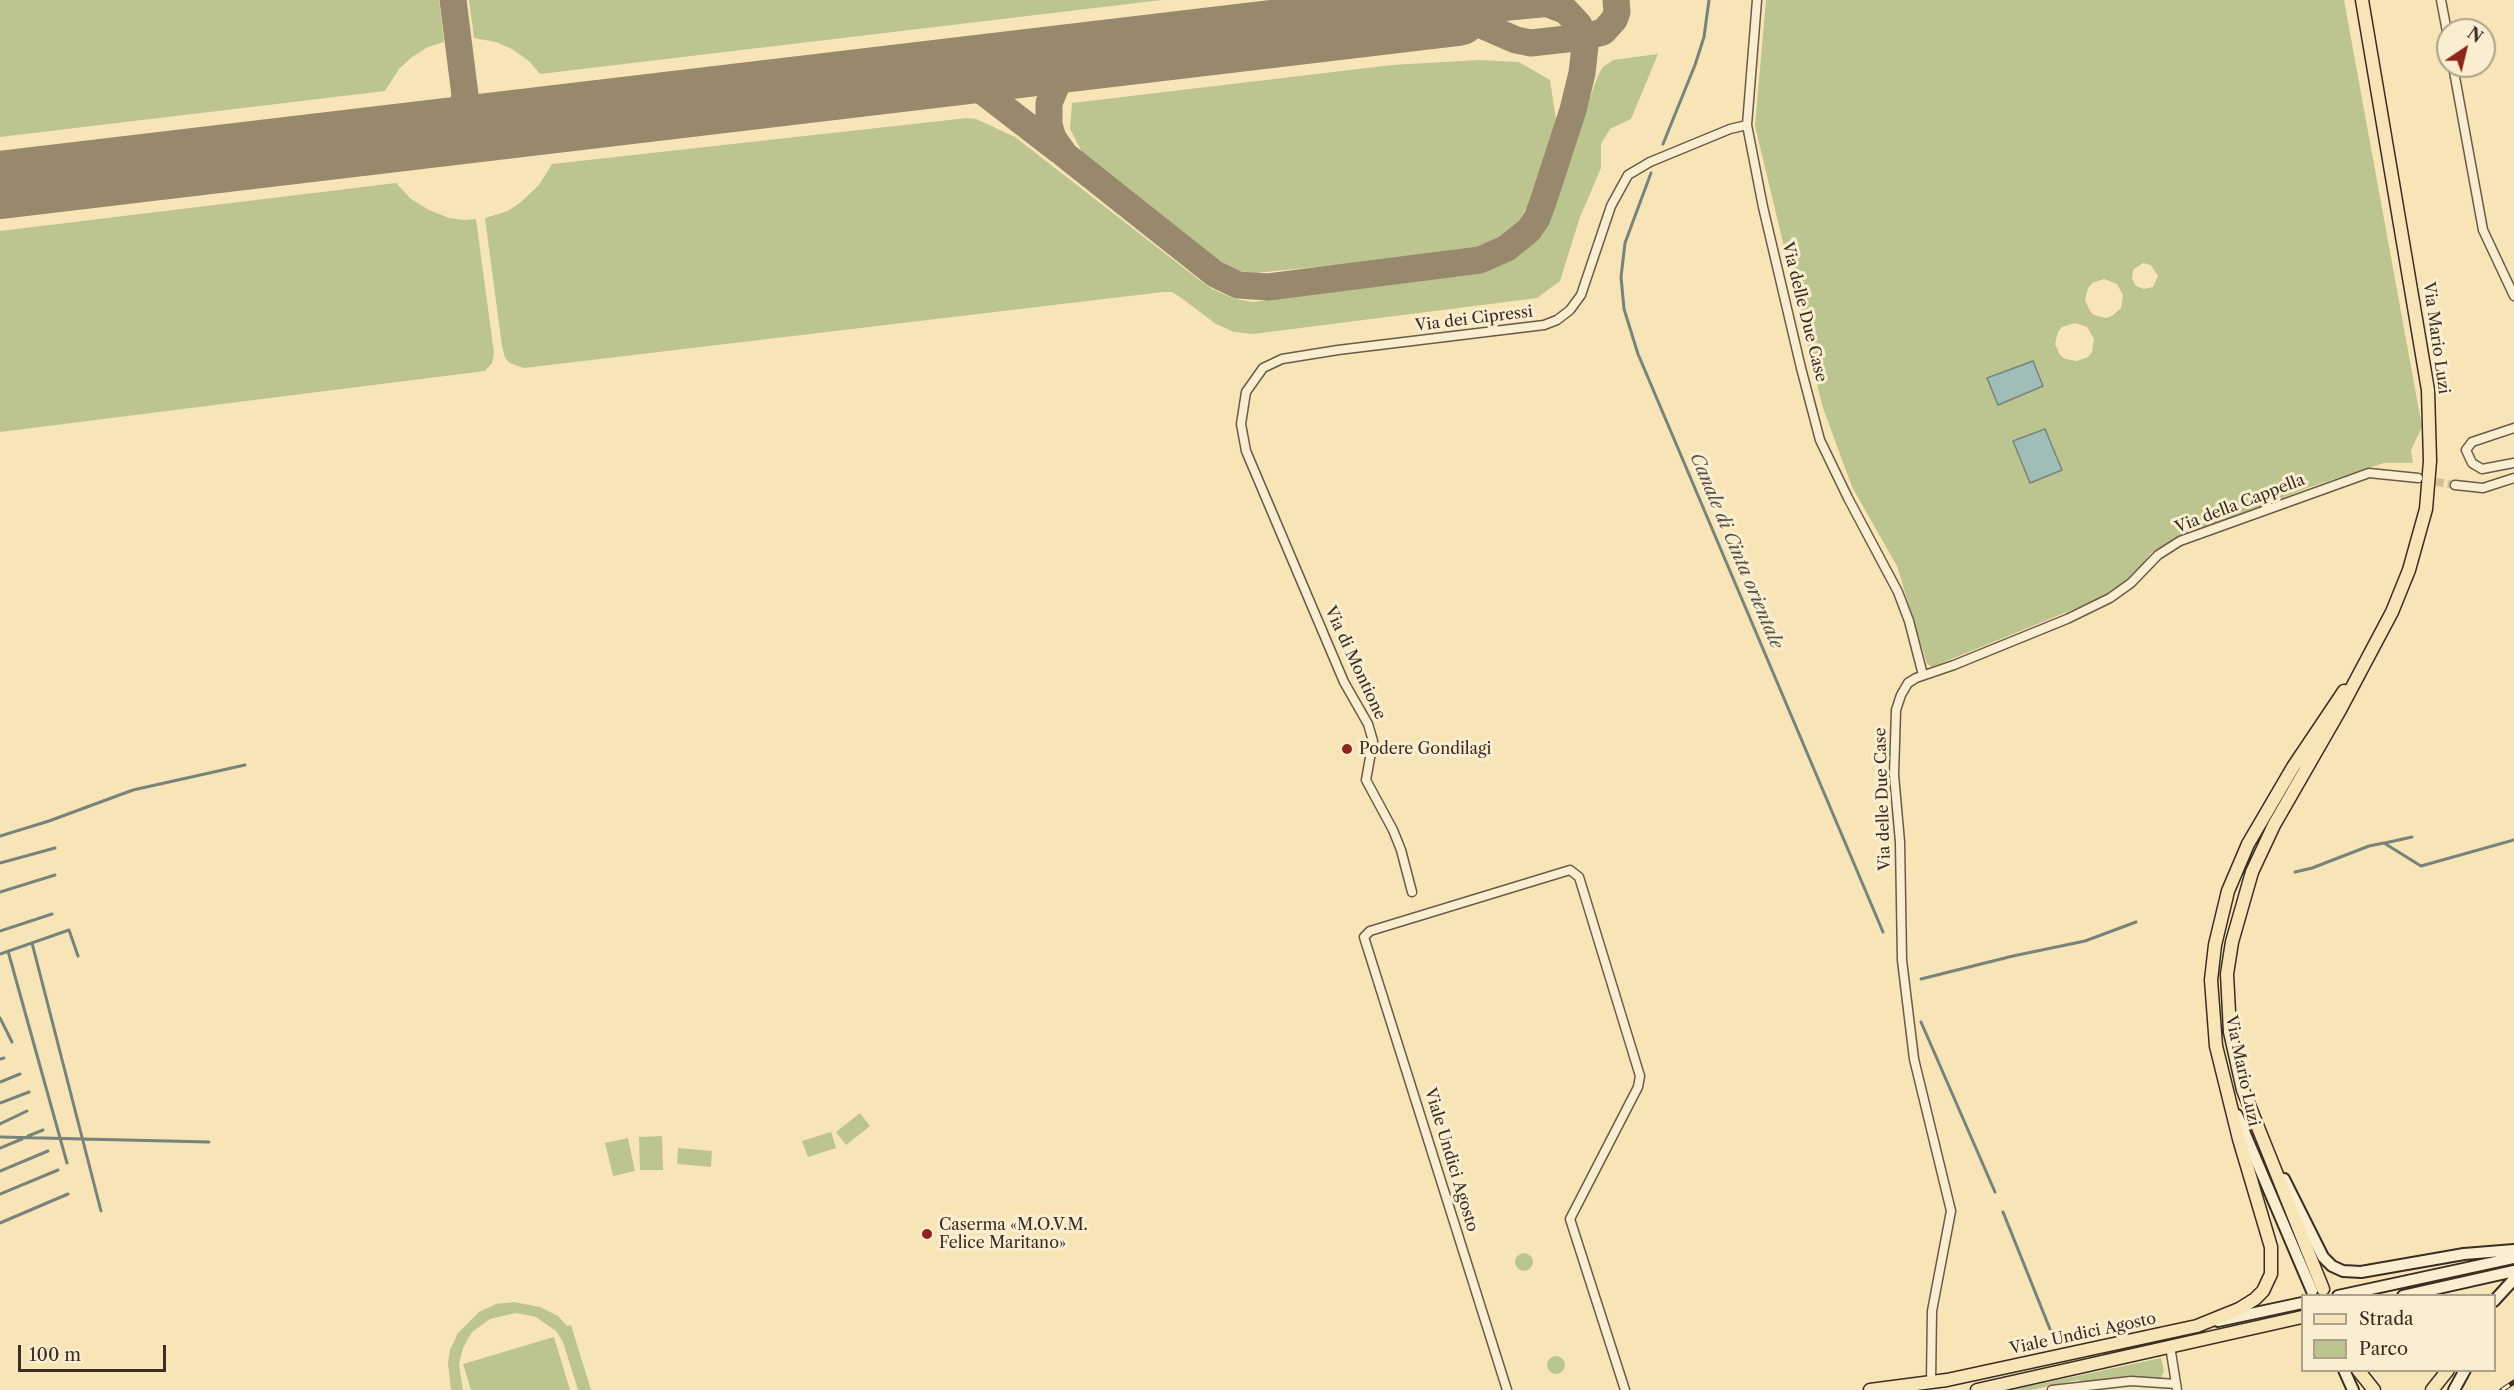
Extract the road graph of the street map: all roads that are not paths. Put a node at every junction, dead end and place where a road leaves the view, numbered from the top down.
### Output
1 (1757, 0) edge
2 (2362, 0) edge
3 (2441, 0) edge
4 (2444, 18) edge
5 (2455, 78) edge
6 (1747, 125) junction
7 (2514, 296) edge
8 (1241, 414) joint
9 (2514, 428) edge
10 (2514, 463) edge
11 (2418, 478) tunnel mouth
12 (2514, 478) edge
13 (2455, 485) tunnel mouth
14 (2360, 671) junction
15 (1923, 675) junction
16 (1412, 892) dead end
17 (2230, 1101) junction
18 (2249, 1106) junction
19 (2514, 1250) edge
20 (2514, 1258) edge
21 (2514, 1271) edge
22 (2514, 1279) edge
23 (2317, 1290) joint
24 (2347, 1294) edge
25 (2412, 1294) edge
26 (2496, 1299) edge
27 (2301, 1303) edge
28 (2301, 1317) edge
29 (2197, 1326) junction
30 (2170, 1346) junction
31 (2344, 1372) edge
32 (2359, 1372) edge
33 (2447, 1372) edge
34 (2464, 1372) edge
35 (1931, 1386) edge
36 (2176, 1387) edge
37 (1507, 1390) edge
38 (1625, 1390) edge
39 (1870, 1390) edge
40 (1977, 1390) edge
41 (2052, 1390) edge
42 (2353, 1390) edge
43 (2374, 1390) edge
44 (2432, 1390) edge
45 (2454, 1390) edge

1 - 6 street, Via delle Due Case
2 - 14 main road, Via Mario Luzi
3 - 4 street
5 - 7 street
6 - 8 street, Via dei Cipressi
6 - 15 street, Via delle Due Case
8 - 16 street, Via di Montione
9 - 10 street
11 - 15 street, Via della Cappella
12 - 13 street
14 - 17 main road, Via Mario Luzi
14 - 18 main road, Via Mario Luzi
15 - 35 street, Via delle Due Case
17 - 23 main road
17 - 29 main road, Via Mario Luzi
18 - 19 main road
18 - 23 main road, Via Mario Luzi
20 - 24 main road
21 - 25 main road
22 - 26 main road
27 - 29 main road, Viale Undici Agosto
28 - 30 main road, Viale Undici Agosto
29 - 35 main road, Viale Undici Agosto
30 - 36 street
30 - 40 main road, Viale Undici Agosto
31 - 42 main road
32 - 43 main road
33 - 44 main road
34 - 45 main road
35 - 39 main road, Viale Undici Agosto
36 - 41 street
37 - 38 street, Viale Undici Agosto

